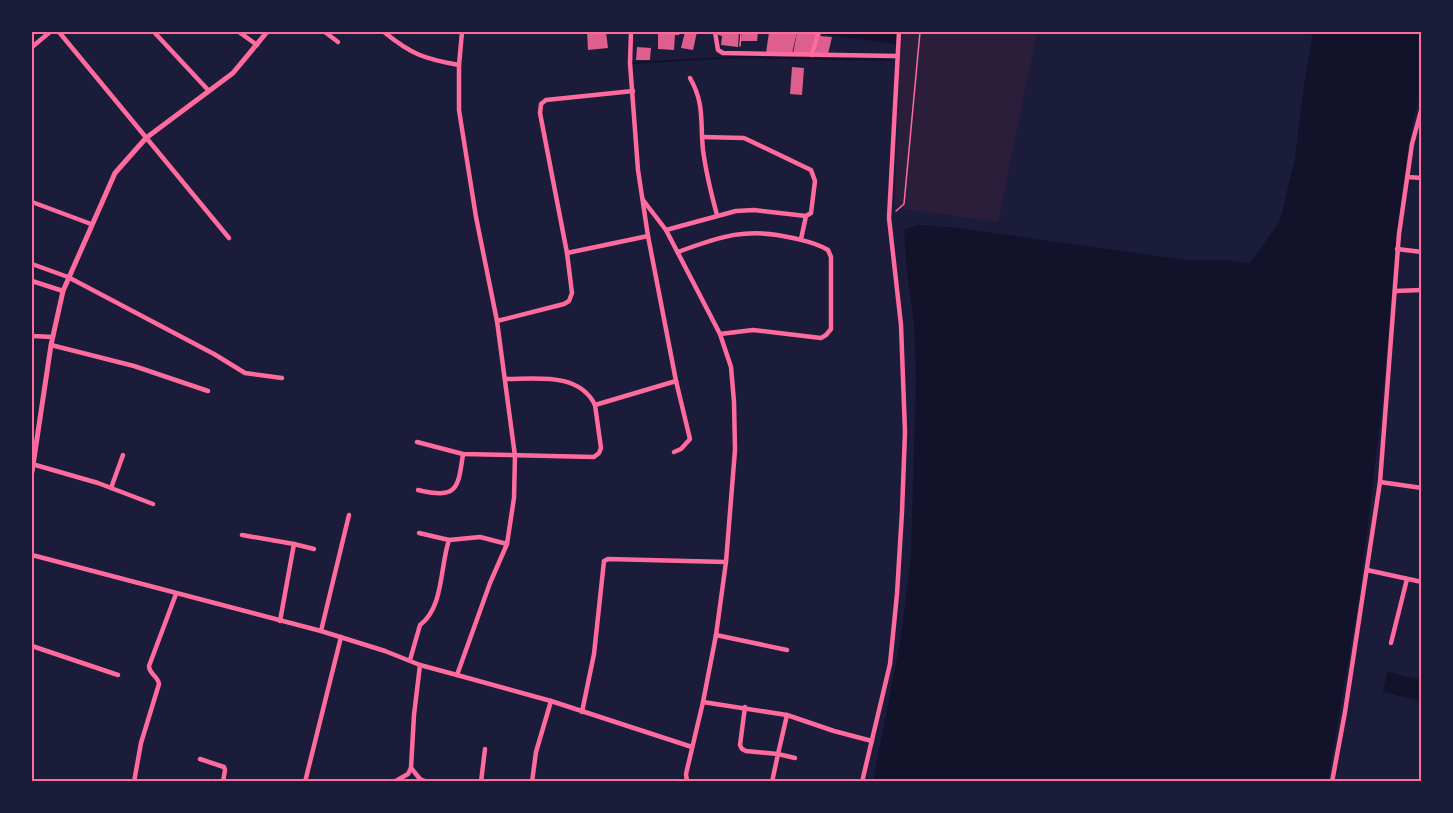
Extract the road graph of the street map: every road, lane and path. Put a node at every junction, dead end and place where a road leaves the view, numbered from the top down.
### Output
1 (50, 32) edge
2 (59, 32) edge
3 (154, 32) edge
4 (239, 32) edge
5 (267, 32) edge
6 (325, 32) edge
7 (384, 32) edge
8 (462, 32) edge
9 (631, 32) edge
10 (715, 32) edge
11 (741, 32) edge
12 (819, 32) edge
13 (899, 32) edge
14 (920, 32) edge
15 (338, 42) dead end
16 (257, 45) junction
17 (32, 47) edge
18 (740, 55) junction
19 (813, 55) junction
20 (896, 56) junction
21 (459, 64) junction
22 (690, 78) dead end
23 (208, 91) junction
24 (633, 91) junction
25 (1422, 107) edge
26 (702, 137) junction
27 (146, 138) junction
28 (1407, 177) junction
29 (1422, 178) edge
30 (641, 198) junction
31 (32, 202) edge
32 (717, 215) junction
33 (806, 216) junction
34 (889, 218) junction
35 (92, 224) junction
36 (666, 230) junction
37 (648, 236) junction
38 (229, 238) dead end
39 (801, 240) junction
40 (1397, 249) junction
41 (678, 252) junction
42 (1422, 252) edge
43 (567, 253) junction
44 (32, 264) edge
45 (68, 278) junction
46 (32, 281) edge
47 (1422, 290) edge
48 (63, 291) junction
49 (1395, 291) junction
50 (497, 321) junction
51 (720, 334) junction
52 (32, 336) edge
53 (53, 337) junction
54 (51, 345) junction
55 (282, 378) dead end
56 (506, 379) junction
57 (676, 381) junction
58 (208, 391) dead end
59 (595, 405) junction
60 (417, 442) dead end
61 (674, 452) dead end
62 (463, 454) junction
63 (123, 455) dead end
64 (515, 456) junction
65 (32, 464) edge
66 (32, 472) edge
67 (1380, 482) junction
68 (111, 488) junction
69 (1422, 488) edge
70 (418, 490) dead end
71 (153, 504) dead end
72 (349, 514) dead end
73 (419, 533) dead end
74 (242, 535) dead end
75 (448, 540) junction
76 (294, 544) junction
77 (507, 544) junction
78 (314, 549) dead end
79 (32, 555) edge
80 (726, 562) junction
81 (1367, 570) junction
82 (1407, 579) junction
83 (1422, 582) edge
84 (176, 594) junction
85 (280, 621) junction
86 (321, 631) junction
87 (716, 635) junction
88 (341, 637) junction
89 (1391, 643) dead end
90 (32, 646) edge
91 (787, 650) dead end
92 (410, 660) junction
93 (420, 665) junction
94 (118, 675) dead end
95 (457, 675) junction
96 (551, 701) junction
97 (703, 702) junction
98 (746, 707) junction
99 (582, 712) junction
100 (787, 715) junction
101 (872, 741) junction
102 (692, 747) junction
103 (485, 749) dead end
104 (778, 754) junction
105 (795, 758) dead end
106 (200, 759) dead end
107 (411, 768) junction
108 (134, 782) edge
109 (223, 782) edge
110 (305, 782) edge
111 (394, 782) edge
112 (427, 782) edge
113 (481, 782) edge
114 (532, 782) edge
115 (687, 782) edge
116 (772, 782) edge
117 (862, 782) edge
118 (1332, 782) edge

1 - 17 street
2 - 27 street
3 - 23 street
4 - 16 street
5 - 16 street
6 - 15 street
7 - 21 street
8 - 21 street
9 - 24 street
10 - 18 street
11 - 18 path
12 - 19 street
13 - 20 street
14 - 34 path
16 - 23 street
18 - 19 street
19 - 20 street
20 - 34 street
21 - 50 street
22 - 26 street
23 - 27 street
24 - 30 street
24 - 43 street
25 - 28 street
26 - 32 street
26 - 33 street
27 - 35 street
27 - 38 street
28 - 29 street
28 - 40 street
30 - 36 street
30 - 37 street
31 - 35 street
32 - 33 street
32 - 36 street
33 - 39 street
34 - 101 street
35 - 45 street
36 - 41 street
37 - 43 street
37 - 57 street
39 - 41 street
39 - 51 street
40 - 42 street
40 - 49 street
41 - 51 street
43 - 50 street
44 - 45 street
45 - 48 street
45 - 55 street
46 - 48 street
47 - 49 street
48 - 53 street
49 - 67 street
50 - 56 street
51 - 80 street
52 - 53 street
53 - 54 street
54 - 58 street
54 - 65 street
56 - 59 street
56 - 64 street
57 - 59 street
57 - 61 street
59 - 64 street
60 - 62 street
62 - 64 street
62 - 70 street
63 - 68 street
64 - 77 street
65 - 66 street
65 - 68 street
67 - 69 street
67 - 81 street
68 - 71 street
72 - 86 street
73 - 75 street
74 - 76 street
75 - 77 street
75 - 92 street
76 - 78 street
76 - 85 street
77 - 95 street
79 - 84 street
80 - 87 street
80 - 99 street
81 - 82 street
81 - 118 street
82 - 83 street
82 - 89 street
84 - 85 street
84 - 108 street
85 - 86 street
86 - 88 street
87 - 91 street
87 - 97 street
88 - 92 street
88 - 110 street
90 - 94 street
92 - 93 street
93 - 95 street
93 - 107 street
95 - 96 street
96 - 99 street
96 - 114 street
97 - 98 street
97 - 102 street
98 - 100 street
98 - 104 street
99 - 102 street
100 - 101 street
100 - 104 street
101 - 117 street
102 - 115 street
103 - 113 street
104 - 105 street
104 - 116 street
106 - 109 street
107 - 111 street
107 - 112 street

